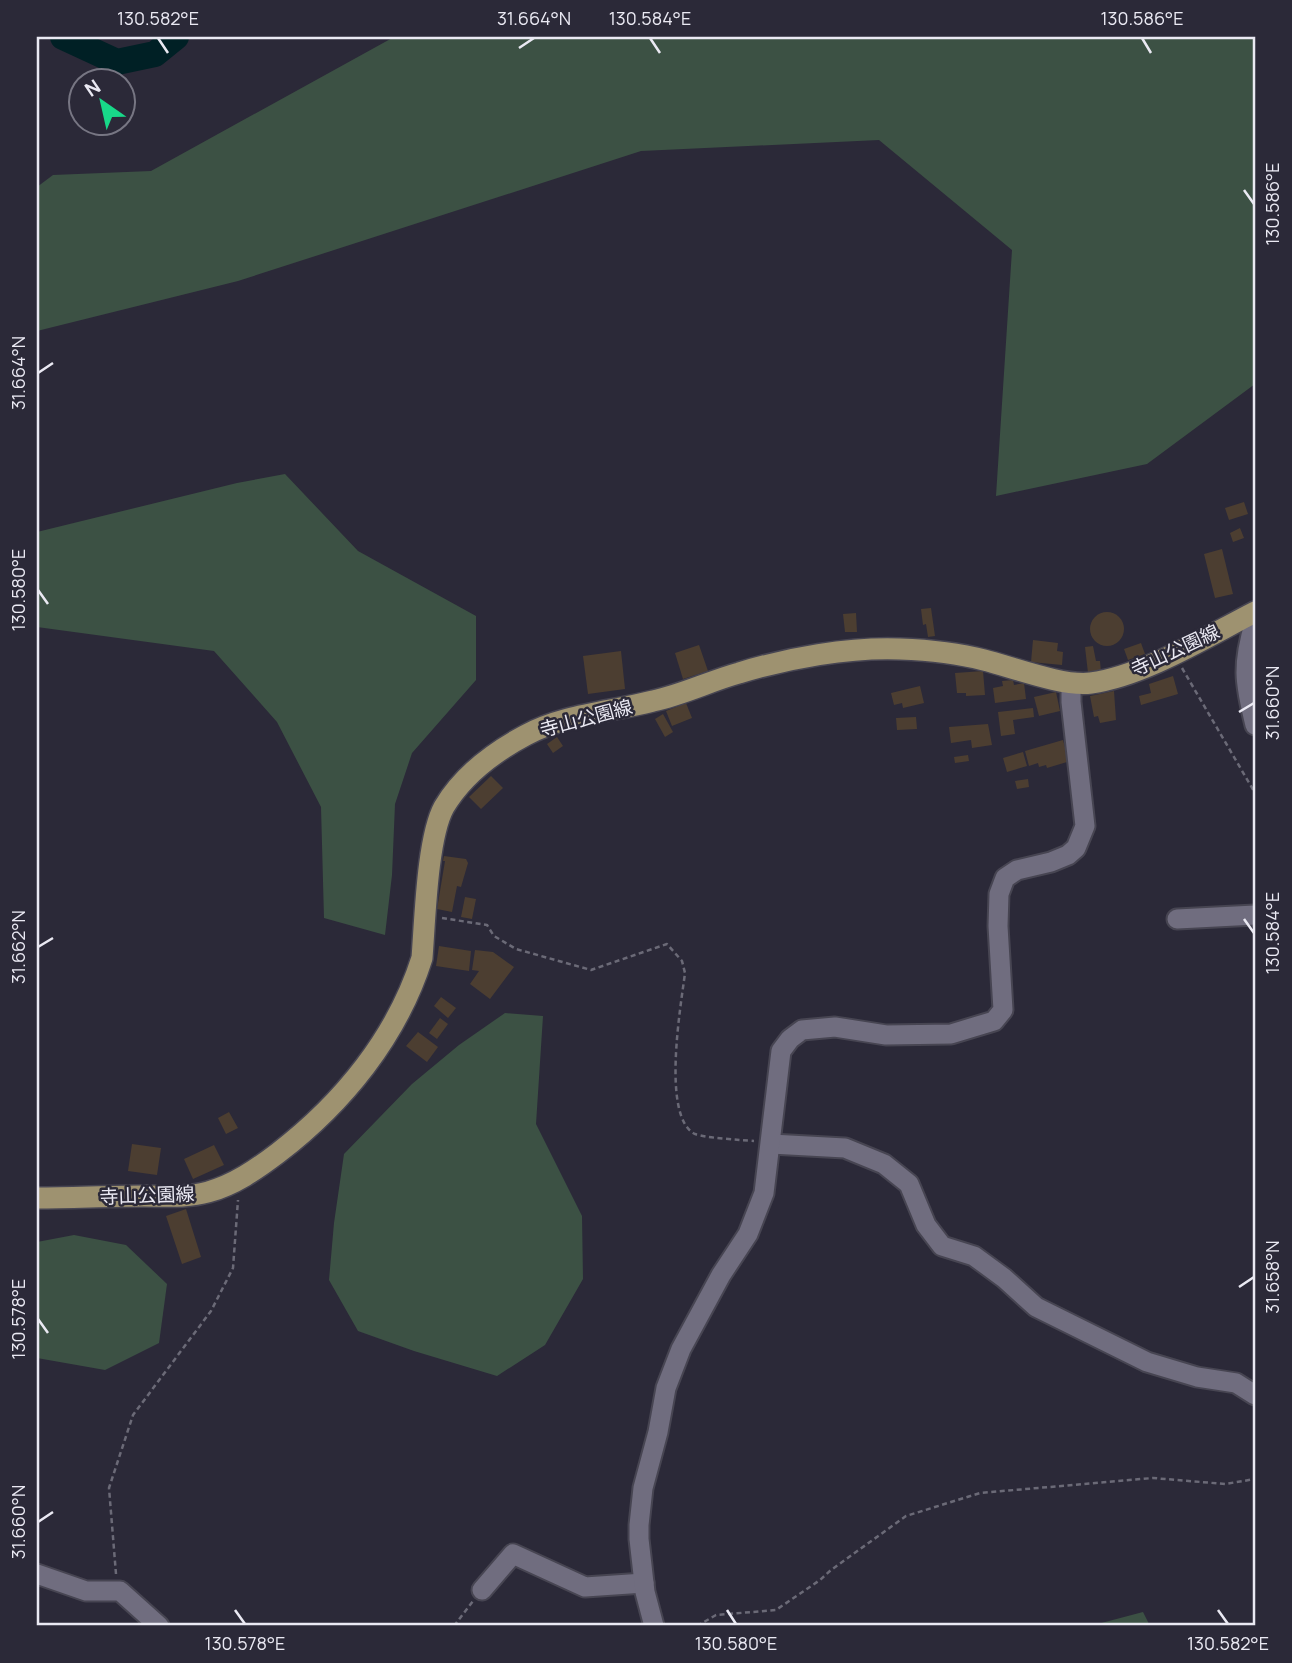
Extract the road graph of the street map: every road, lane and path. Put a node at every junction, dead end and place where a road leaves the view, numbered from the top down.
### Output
1 (1255, 611) edge
2 (1255, 621) edge
3 (1180, 665) dead end
4 (1071, 683) junction
5 (1255, 725) edge
6 (1255, 793) edge
7 (1255, 915) edge
8 (426, 916) junction
9 (1177, 919) dead end
10 (771, 1144) junction
11 (239, 1180) junction
12 (37, 1198) edge
13 (1255, 1395) edge
14 (1255, 1479) edge
15 (37, 1574) edge
16 (644, 1583) junction
17 (482, 1590) joint
18 (120, 1591) junction
19 (159, 1626) edge
20 (454, 1626) edge
21 (654, 1626) edge
22 (697, 1626) edge

1 - 4 main road, 寺山公園線
2 - 5 street
3 - 6 path
4 - 8 main road, 寺山公園線
4 - 10 street
7 - 9 street
8 - 10 path
8 - 11 main road, 寺山公園線
10 - 13 street
10 - 16 street
11 - 12 main road, 寺山公園線
11 - 18 path
14 - 22 path
15 - 18 street
16 - 17 street
16 - 21 street
17 - 20 path
18 - 19 street

